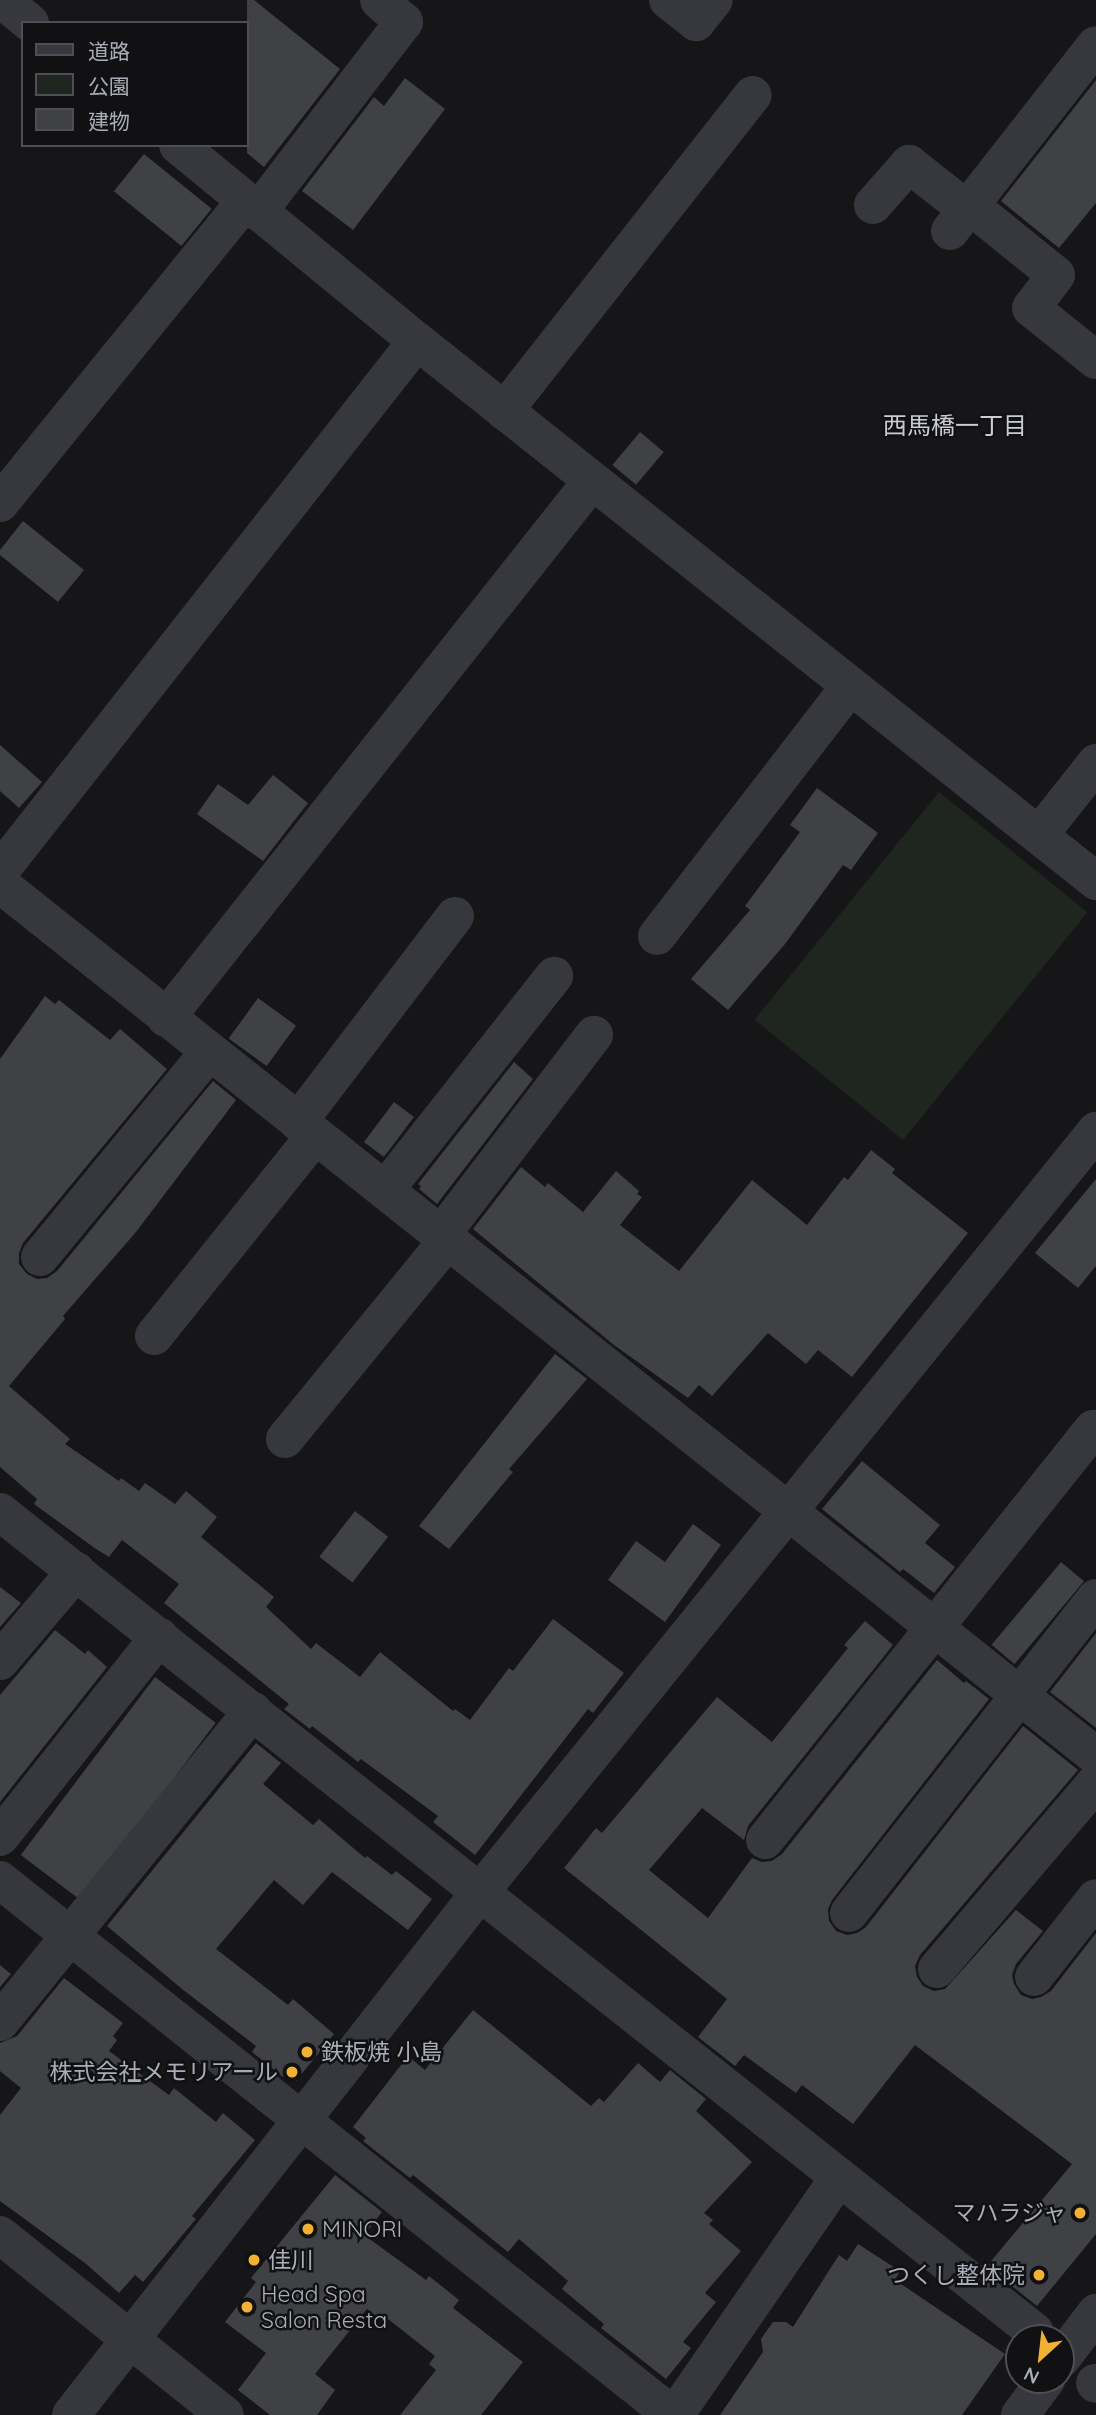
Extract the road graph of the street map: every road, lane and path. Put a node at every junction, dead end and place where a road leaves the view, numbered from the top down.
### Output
1 (2, 0) edge
2 (379, 0) edge
3 (668, 0) edge
4 (714, 0) edge
5 (28, 21) edge
6 (1096, 45) edge
7 (753, 95) dead end
8 (180, 147) edge
9 (873, 205) dead end
10 (252, 206) junction
11 (959, 220) junction
12 (417, 341) junction
13 (1096, 360) edge
14 (504, 411) junction
15 (592, 481) junction
16 (0, 503) edge
17 (850, 686) junction
18 (1096, 763) edge
19 (1039, 835) junction
20 (0, 871) edge
21 (1096, 881) edge
22 (0, 884) edge
23 (455, 916) dead end
24 (657, 936) dead end
25 (554, 975) dead end
26 (166, 1018) junction
27 (594, 1035) dead end
28 (209, 1052) junction
29 (307, 1129) junction
30 (1096, 1131) edge
31 (385, 1190) junction
32 (444, 1237) junction
33 (40, 1257) dead end
34 (154, 1336) dead end
35 (1093, 1429) dead end
36 (285, 1438) dead end
37 (791, 1511) junction
38 (0, 1512) edge
39 (76, 1571) junction
40 (1096, 1598) edge
41 (935, 1627) junction
42 (159, 1637) junction
43 (0, 1661) edge
44 (1020, 1695) junction
45 (253, 1711) junction
46 (1096, 1756) edge
47 (1096, 1782) edge
48 (0, 1837) edge
49 (765, 1840) dead end
50 (0, 1880) edge
51 (481, 1891) junction
52 (1096, 1898) edge
53 (849, 1913) dead end
54 (71, 1937) junction
55 (937, 1969) dead end
56 (1034, 1977) dead end
57 (0, 2022) edge
58 (302, 2121) junction
59 (838, 2179) junction
60 (5, 2249) edge
61 (1096, 2313) edge
62 (1025, 2324) edge
63 (130, 2338) junction
64 (1075, 2341) edge
65 (1036, 2394) edge
66 (71, 2415) edge
67 (225, 2415) edge
68 (673, 2415) edge
69 (1020, 2415) edge

1 - 5 street
2 - 10 street
3 - 4 street
6 - 11 street
7 - 14 street
8 - 10 street
9 - 11 street
10 - 12 street
10 - 16 street
11 - 13 street
12 - 14 street
12 - 20 street
14 - 15 street
15 - 17 street
15 - 26 street
17 - 19 street
17 - 24 street
18 - 19 street
19 - 21 street
22 - 26 street
23 - 29 street
25 - 31 street
26 - 28 street
27 - 32 street
28 - 29 street
28 - 33 street
29 - 31 street
29 - 34 street
30 - 37 street
31 - 32 street
32 - 36 street
32 - 37 street
35 - 41 street
37 - 41 street
37 - 51 street
38 - 39 street
39 - 42 street
39 - 43 street
40 - 44 street
41 - 44 street
41 - 49 street
42 - 45 street
42 - 48 street
44 - 46 street
44 - 53 street
45 - 51 street
45 - 54 street
47 - 55 street
50 - 54 street
51 - 58 street
51 - 59 street
52 - 56 street
54 - 57 street
54 - 58 street
58 - 63 street
58 - 68 street
59 - 62 street
59 - 68 street
60 - 63 street
61 - 64 street
63 - 66 street
63 - 67 street
65 - 69 street

